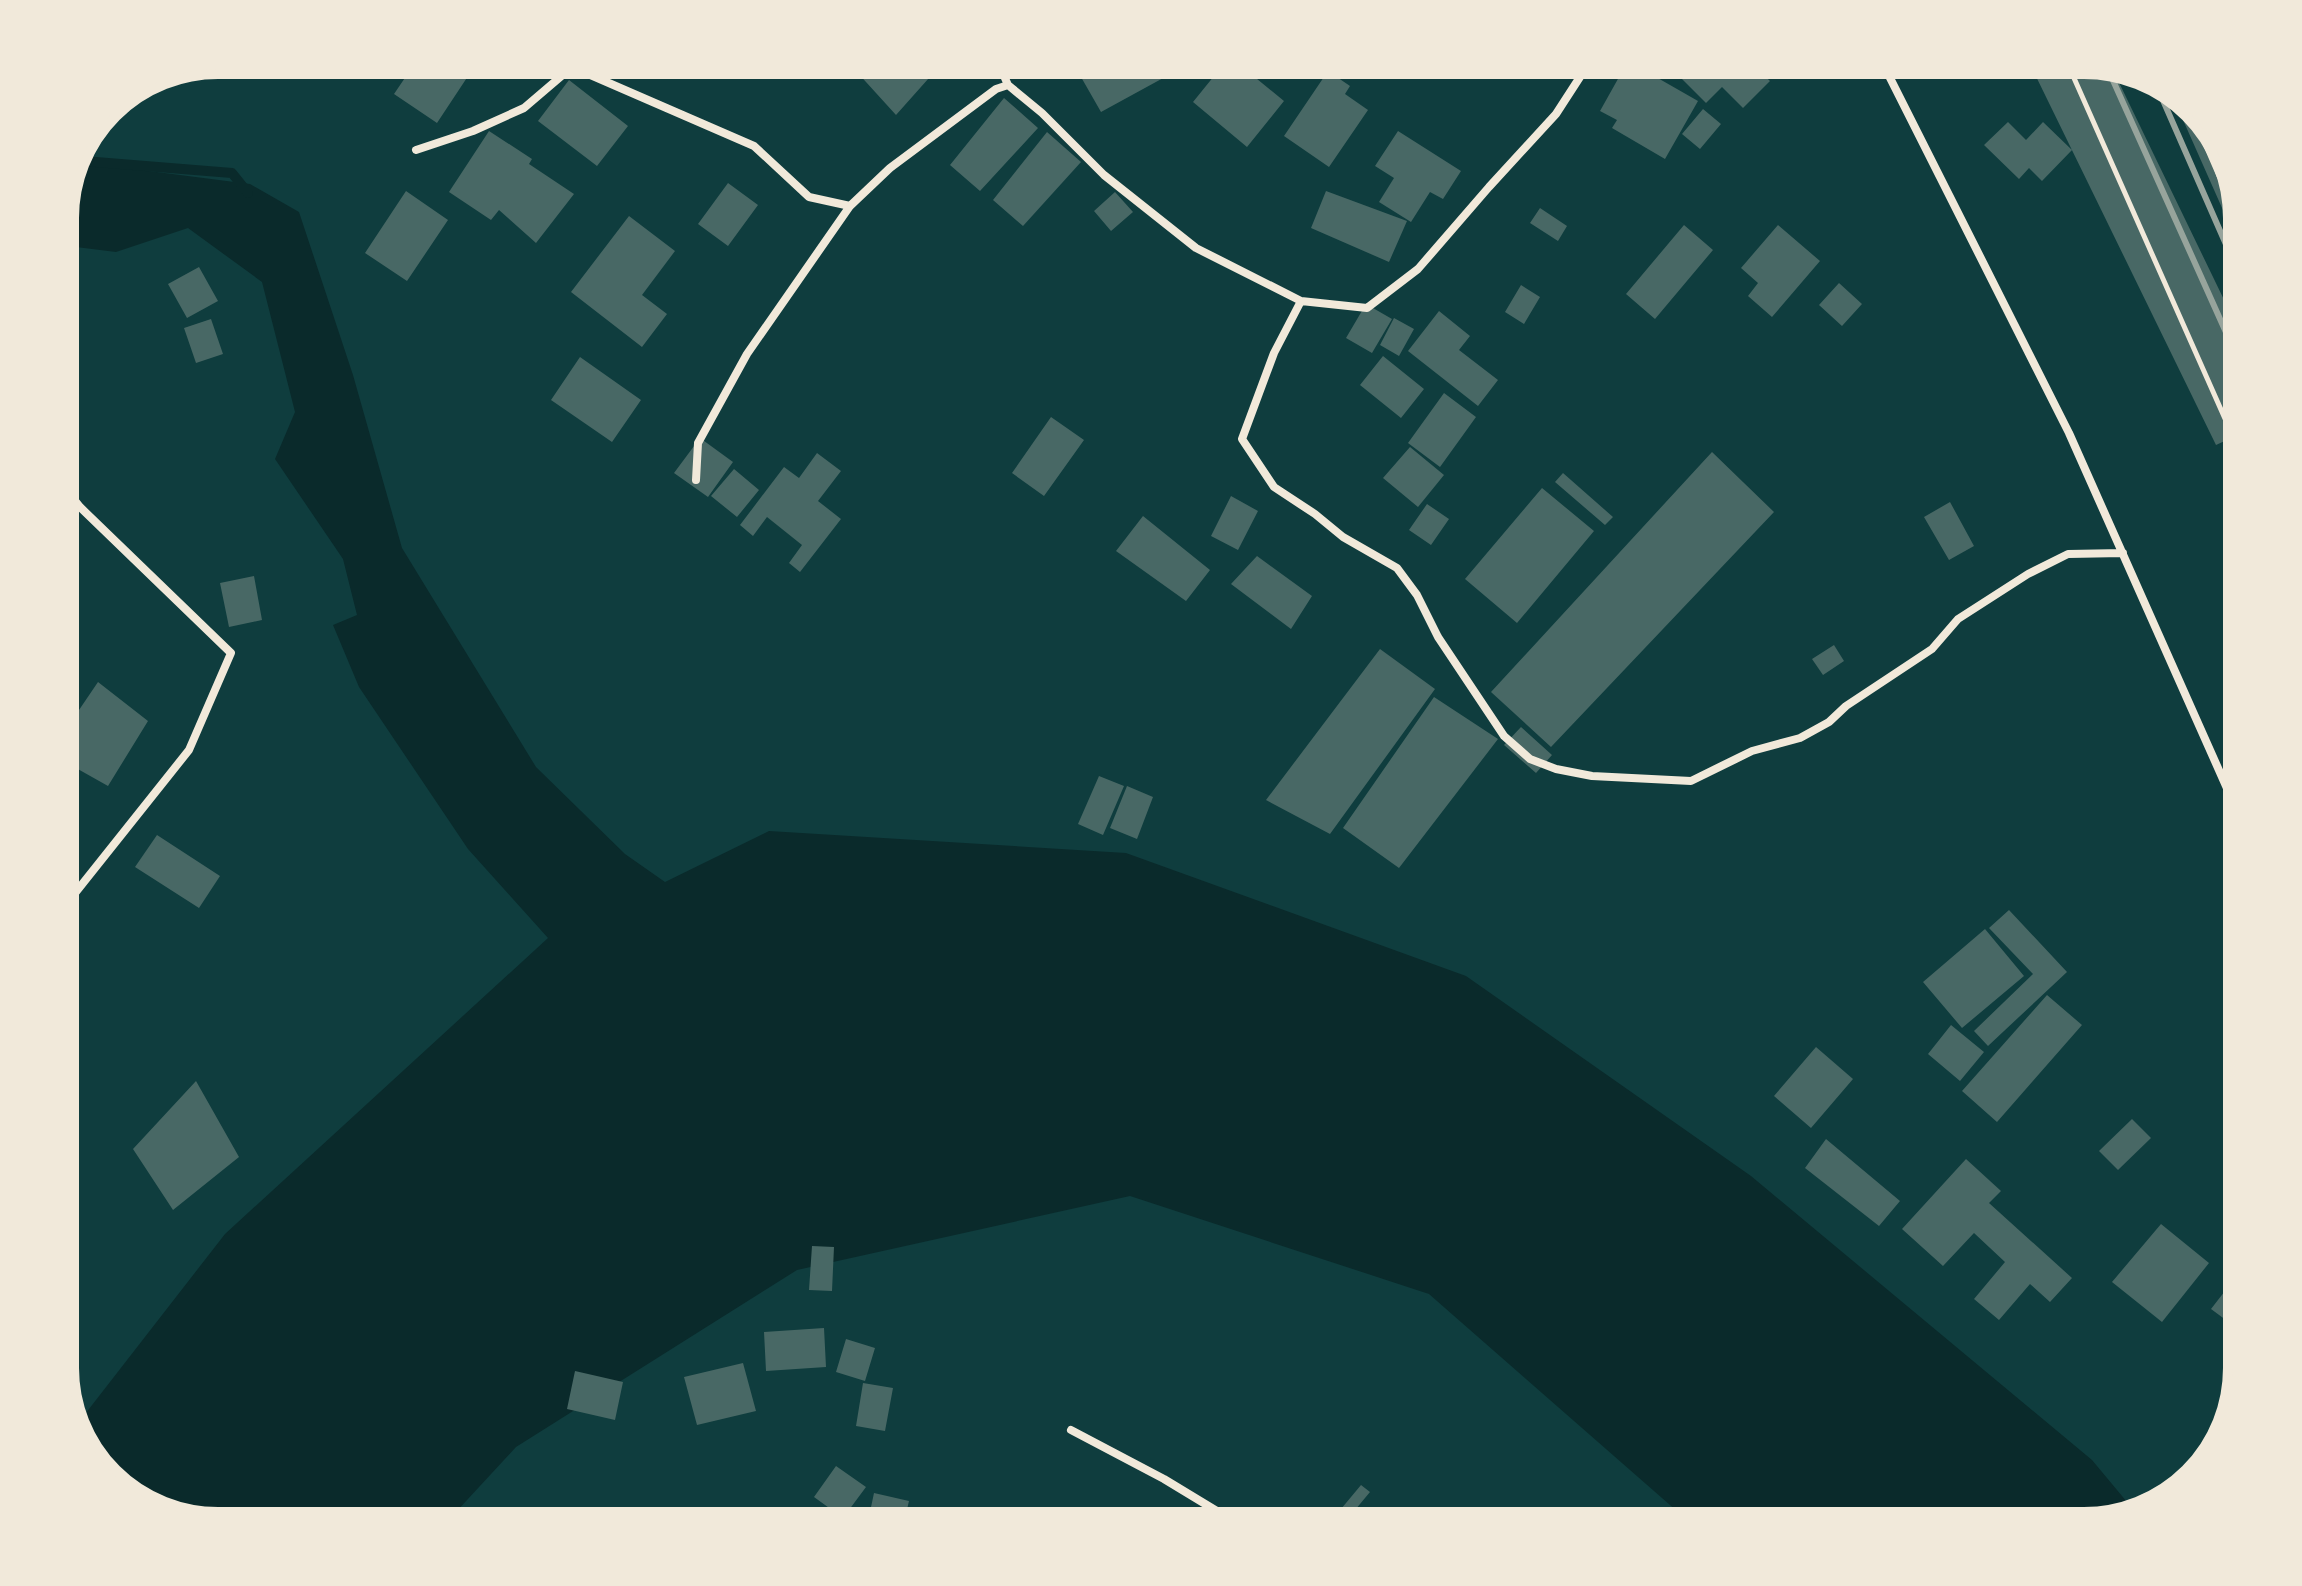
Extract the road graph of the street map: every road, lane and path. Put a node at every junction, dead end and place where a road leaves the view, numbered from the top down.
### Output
1 (564, 74) edge
2 (588, 74) edge
3 (1003, 74) edge
4 (1582, 74) edge
5 (1888, 74) edge
6 (2072, 74) edge
7 (1008, 85) junction
8 (2201, 134) edge
9 (416, 150) dead end
10 (2225, 189) edge
11 (850, 206) junction
12 (1301, 301) junction
13 (2228, 425) edge
14 (696, 480) dead end
15 (74, 500) edge
16 (2123, 553) junction
17 (2228, 790) edge
18 (74, 894) edge
19 (1071, 1430) dead end
20 (1218, 1512) edge

1 - 9 street
2 - 11 street
3 - 7 street
4 - 12 street
5 - 16 street
6 - 13 path
7 - 11 street
7 - 12 street
8 - 10 path
11 - 14 street
12 - 16 street
15 - 18 street
16 - 17 street
19 - 20 street

